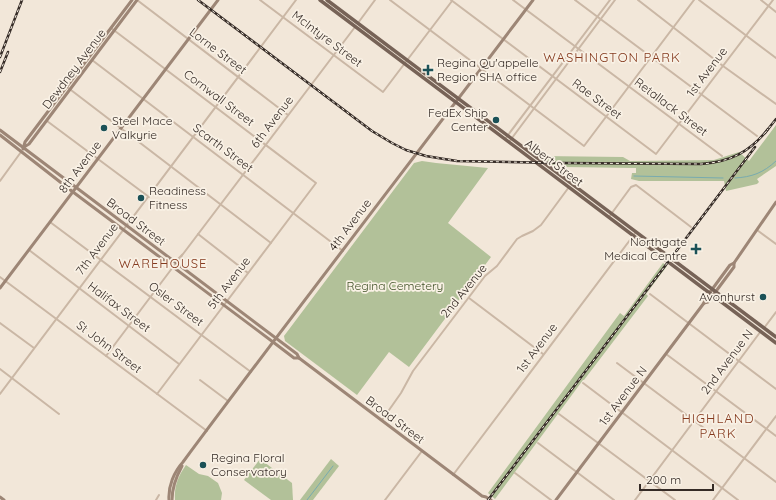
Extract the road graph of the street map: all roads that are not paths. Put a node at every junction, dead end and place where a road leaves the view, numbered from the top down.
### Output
1 (132, 0) edge
2 (137, 0) edge
3 (218, 0) edge
4 (260, 0) edge
5 (296, 0) edge
6 (320, 0) edge
7 (327, 0) edge
8 (375, 0) edge
9 (390, 0) edge
10 (452, 0) edge
11 (513, 0) edge
12 (533, 0) edge
13 (575, 0) edge
14 (610, 0) edge
15 (615, 0) edge
16 (638, 0) edge
17 (694, 0) edge
18 (699, 0) edge
19 (761, 0) edge
20 (773, 0) edge
21 (769, 6) junction
22 (526, 10) junction
23 (776, 12) edge
24 (283, 17) junction
25 (598, 17) junction
26 (601, 19) junction
27 (356, 25) junction
28 (673, 27) junction
29 (113, 29) junction
30 (430, 30) junction
31 (746, 36) junction
32 (503, 39) junction
33 (188, 40) junction
34 (575, 47) junction
35 (578, 49) junction
36 (333, 55) junction
37 (651, 57) junction
38 (776, 58) edge
39 (92, 60) junction
40 (408, 60) junction
41 (405, 64) junction
42 (723, 66) junction
43 (166, 69) junction
44 (481, 69) junction
45 (553, 76) junction
46 (238, 77) junction
47 (556, 79) junction
48 (628, 87) junction
49 (68, 88) junction
50 (701, 95) junction
51 (143, 99) junction
52 (457, 100) junction
53 (776, 104) edge
54 (530, 106) junction
55 (216, 107) junction
56 (534, 109) junction
57 (288, 115) junction
58 (606, 116) junction
59 (47, 120) junction
60 (678, 124) junction
61 (121, 129) junction
62 (0, 130) edge
63 (0, 135) edge
64 (757, 136) dead end
65 (193, 137) junction
66 (510, 137) junction
67 (507, 141) junction
68 (266, 144) junction
69 (24, 147) junction
70 (21, 152) junction
71 (656, 154) joint
72 (722, 156) dead end
73 (98, 159) junction
74 (171, 167) junction
75 (243, 174) junction
76 (0, 181) edge
77 (316, 183) joint
78 (572, 184) junction
79 (76, 187) junction
80 (569, 187) junction
81 (73, 192) junction
82 (149, 197) junction
83 (776, 202) edge
84 (221, 204) junction
85 (293, 213) junction
86 (610, 215) junction
87 (50, 222) junction
88 (126, 226) junction
89 (691, 227) dead end
90 (123, 230) junction
91 (757, 230) junction
92 (636, 232) junction
93 (198, 234) junction
94 (633, 235) junction
95 (271, 243) junction
96 (776, 244) edge
97 (29, 250) junction
98 (343, 251) junction
99 (101, 259) junction
100 (177, 262) junction
101 (173, 267) junction
102 (248, 273) junction
103 (0, 277) edge
104 (6, 281) junction
105 (0, 288) edge
106 (79, 288) junction
107 (712, 292) junction
108 (650, 294) dead end
109 (151, 296) junction
110 (469, 298) junction
111 (226, 301) junction
112 (223, 305) junction
113 (776, 312) edge
114 (56, 319) junction
115 (0, 323) edge
116 (689, 323) junction
117 (128, 326) junction
118 (763, 330) junction
119 (201, 334) junction
120 (776, 337) edge
121 (276, 338) junction
122 (273, 342) junction
123 (776, 343) edge
124 (34, 348) junction
125 (666, 353) junction
126 (543, 354) junction
127 (106, 356) junction
128 (298, 358) junction
129 (739, 361) junction
130 (617, 363) dead end
131 (179, 364) junction
132 (0, 369) edge
133 (251, 372) junction
134 (12, 378) junction
135 (200, 380) dead end
136 (583, 383) dead end
137 (644, 383) junction
138 (776, 389) edge
139 (717, 391) junction
140 (0, 394) edge
141 (157, 394) junction
142 (229, 402) junction
143 (622, 412) junction
144 (60, 414) dead end
145 (559, 414) dead end
146 (776, 416) edge
147 (381, 420) junction
148 (694, 421) junction
149 (767, 429) junction
150 (206, 431) junction
151 (776, 436) edge
152 (538, 443) dead end
153 (599, 443) junction
154 (672, 450) junction
155 (422, 451) junction
156 (744, 459) junction
157 (184, 462) junction
158 (576, 472) junction
159 (515, 473) dead end
160 (453, 475) junction
161 (649, 481) junction
162 (776, 482) edge
163 (722, 488) junction
164 (159, 495) dead end
165 (0, 497) edge
166 (482, 498) edge
167 (4, 500) edge
168 (156, 500) edge
169 (169, 500) edge
170 (172, 500) edge
171 (385, 500) edge
172 (491, 500) edge
173 (551, 500) edge
174 (556, 500) edge
175 (614, 500) edge
176 (635, 500) edge
177 (675, 500) edge
178 (713, 500) edge
179 (738, 500) edge

1 - 29 main road, Dewdney Avenue
2 - 29 main road, Dewdney Avenue
2 - 33 street, Lorne Street
3 - 33 main road, 8th Avenue
4 - 24 street, McIntyre Street
5 - 24 street, 7th Avenue
6 - 27 main road, Albert Street
7 - 27 main road, Albert Street
8 - 27 street, 6th Avenue
9 - 30 street
10 - 30 street
10 - 32 street, Rae Street
11 - 22 street, Retallack Street
12 - 22 main road, 4th Avenue
13 - 25 street
14 - 25 street
15 - 26 street
16 - 28 street
17 - 28 street
18 - 31 street
19 - 21 street
20 - 21 street, 1st Avenue
21 - 23 street
21 - 31 street, 1st Avenue
22 - 32 main road, 4th Avenue
22 - 34 street, Retallack Street
24 - 36 street, McIntyre Street
24 - 46 street, 7th Avenue
25 - 26 street
25 - 34 street
26 - 35 street
26 - 37 street
27 - 36 street, 6th Avenue
27 - 40 main road, Albert Street
27 - 41 main road, Albert Street
28 - 37 street
28 - 42 street
29 - 39 main road, Dewdney Avenue
29 - 43 street, Cornwall Street
29 - 49 main road, Dewdney Avenue
30 - 40 street
30 - 44 street
31 - 38 street
31 - 42 street, 1st Avenue
32 - 44 main road, 4th Avenue
32 - 45 street, Rae Street
33 - 43 main road, 8th Avenue
33 - 46 street, Lorne Street
34 - 35 street, Retallack Street
34 - 45 street
35 - 47 street
35 - 48 street, Retallack Street
36 - 41 street, McIntyre Street
36 - 57 street, 6th Avenue
37 - 48 street
37 - 50 street
39 - 49 main road, Dewdney Avenue
39 - 51 street, Scarth Street
40 - 41 street
40 - 52 main road, Albert Street
41 - 52 main road, Albert Street
42 - 50 street, 1st Avenue
42 - 53 street
43 - 51 main road, 8th Avenue
43 - 55 street, Cornwall Street
44 - 52 main road, 4th Avenue
44 - 54 street
45 - 47 street, Rae Street
45 - 54 street
46 - 55 street, 7th Avenue
46 - 57 street, Lorne Street
47 - 56 street
47 - 58 street, Rae Street
48 - 58 street
48 - 60 street, Retallack Street
49 - 59 main road, Dewdney Avenue
49 - 61 street
49 - 69 main road, Dewdney Avenue
50 - 60 street, 1st Avenue
50 - 64 street
51 - 61 main road, 8th Avenue
51 - 65 street, Scarth Street
52 - 66 main road, Albert Street
52 - 67 main road, Albert Street
52 - 98 main road, 4th Avenue
54 - 56 street
54 - 66 street
55 - 65 street, 7th Avenue
55 - 68 street, Cornwall Street
56 - 58 street
56 - 66 street
57 - 68 street, 6th Avenue
58 - 71 street, Rae Street
59 - 69 main road, Dewdney Avenue
59 - 73 street
60 - 71 street, 1st Avenue
60 - 72 street, Retallack Street
61 - 73 main road, 8th Avenue
61 - 74 street
62 - 69 main road, Broad Street
63 - 70 main road, Broad Street
65 - 74 street, 7th Avenue
65 - 75 street, Scarth Street
66 - 67 street
66 - 78 main road, Albert Street
67 - 80 main road, Albert Street
68 - 75 street, 6th Avenue
68 - 77 street, Cornwall Street
69 - 70 main road, Dewdney Avenue
69 - 79 main road, Broad Street
70 - 76 street, Dewdney Avenue
70 - 81 main road, Broad Street
73 - 79 main road, 8th Avenue
73 - 82 street
74 - 82 street, 7th Avenue
74 - 84 street
75 - 84 street, 6th Avenue
75 - 85 street, Scarth Street
77 - 85 street, 5th Avenue
78 - 80 street, 2nd Avenue
78 - 86 main road, Albert Street
79 - 81 main road, 8th Avenue
79 - 88 main road, Broad Street
80 - 86 main road, Albert Street
80 - 110 street, 2nd Avenue
81 - 87 main road, 8th Avenue
81 - 90 main road, Broad Street
82 - 88 street, 7th Avenue
83 - 91 main road, 1st Avenue N
84 - 93 street, 6th Avenue
84 - 95 street
85 - 95 street, 5th Avenue
85 - 98 street, Scarth Street
86 - 89 street
86 - 92 main road, Albert Street
86 - 94 main road, Albert Street
87 - 97 main road, 8th Avenue
87 - 99 street, Osler Street
88 - 90 street, 7th Avenue
88 - 100 main road, Broad Street
90 - 99 street, 7th Avenue
90 - 101 main road, Broad Street
91 - 96 street
91 - 107 main road, 1st Avenue N
92 - 94 street, 1st Avenue
92 - 107 main road, Albert Street
93 - 100 street, 6th Avenue
93 - 102 street
94 - 107 main road, Albert Street
94 - 126 street, 1st Avenue
95 - 102 street, 5th Avenue
97 - 104 main road, 8th Avenue
97 - 106 street, Halifax Street
98 - 121 main road, 4th Avenue
99 - 106 street, 7th Avenue
99 - 109 street, Osler Street
100 - 101 street, 6th Avenue
100 - 111 main road, Broad Street
101 - 109 street, 6th Avenue
101 - 112 main road, Broad Street
102 - 111 street, 5th Avenue
103 - 104 street, St John Street
104 - 105 main road, 8th Avenue
104 - 114 street, St John Street
106 - 114 street, 7th Avenue
106 - 117 street, Halifax Street
107 - 116 main road, 1st Avenue N
107 - 118 main road, Albert Street
108 - 116 street
109 - 117 street, 6th Avenue
109 - 119 street, Osler Street
110 - 126 street
110 - 147 street, 2nd Avenue
111 - 112 street, 5th Avenue
111 - 121 main road, Broad Street
112 - 119 street, 5th Avenue
112 - 122 main road, Broad Street
113 - 118 street, 2nd Avenue N
114 - 124 street, 7th Avenue
114 - 127 street, St John Street
115 - 124 street
116 - 125 main road, 1st Avenue N
116 - 129 street
117 - 127 street, 6th Avenue
117 - 131 street, Halifax Street
118 - 120 main road, Albert Street
118 - 123 main road, Albert Street
118 - 129 street, 2nd Avenue N
119 - 131 street, 5th Avenue
119 - 133 street, Osler Street
121 - 122 main road, 4th Avenue
121 - 128 main road, Broad Street
122 - 128 main road, Broad Street
122 - 133 main road, 4th Avenue
124 - 134 street, 7th Avenue
125 - 137 main road, 1st Avenue N
125 - 139 street
126 - 160 street, 1st Avenue
127 - 141 street, St John Street
128 - 147 main road, Broad Street
129 - 138 street
129 - 139 street, 2nd Avenue N
130 - 137 street
131 - 141 street, 5th Avenue
132 - 134 street
133 - 142 main road, 4th Avenue
134 - 140 street, 7th Avenue
134 - 144 street
135 - 142 street
136 - 143 street
137 - 143 main road, 1st Avenue N
137 - 148 street
139 - 148 street, 2nd Avenue N
139 - 149 street
141 - 150 street, St John Street
142 - 150 main road, 4th Avenue
143 - 153 main road, 1st Avenue N
143 - 154 street
145 - 153 street
146 - 149 street
147 - 155 main road, Broad Street
148 - 154 street, 2nd Avenue N
148 - 156 street
149 - 151 street
149 - 156 street
150 - 157 main road, 4th Avenue
152 - 158 street
153 - 158 main road, 1st Avenue N
153 - 161 street
154 - 161 street, 2nd Avenue N
154 - 163 street
155 - 160 main road, Broad Street
155 - 171 street
156 - 162 street
156 - 163 street
157 - 169 main road
157 - 170 main road
158 - 174 main road, 1st Avenue N
158 - 175 street
159 - 173 street
160 - 166 main road, Broad Street
161 - 176 street, 2nd Avenue N
161 - 177 street
163 - 178 street
163 - 179 street
164 - 168 street
165 - 167 main road
166 - 172 main road, Broad Street

